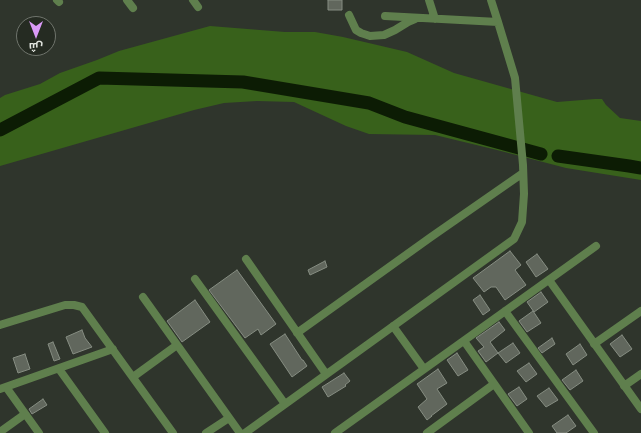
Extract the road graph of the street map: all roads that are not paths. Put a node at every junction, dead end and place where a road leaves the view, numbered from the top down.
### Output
1 (127, 0) edge
2 (193, 0) edge
3 (429, 0) edge
4 (490, 0) edge
5 (198, 7) dead end
6 (133, 8) dead end
7 (349, 15) dead end
8 (385, 16) dead end
9 (418, 18) junction
10 (435, 19) junction
11 (498, 22) junction
12 (523, 169) junction
13 (596, 246) dead end
14 (246, 259) dead end
15 (195, 279) dead end
16 (549, 280) junction
17 (143, 297) dead end
18 (505, 311) junction
19 (641, 311) edge
20 (0, 325) edge
21 (393, 326) junction
22 (297, 333) junction
23 (464, 341) junction
24 (594, 344) junction
25 (177, 346) junction
26 (113, 349) junction
27 (58, 369) junction
28 (424, 369) junction
29 (326, 374) junction
30 (641, 374) edge
31 (133, 377) junction
32 (494, 384) junction
33 (624, 386) junction
34 (3, 388) edge
35 (285, 404) junction
36 (641, 409) edge
37 (25, 414) junction
38 (229, 418) junction
39 (0, 432) edge
40 (39, 433) edge
41 (105, 433) edge
42 (173, 433) edge
43 (206, 433) edge
44 (240, 433) edge
45 (245, 433) edge
46 (335, 433) edge
47 (427, 433) edge
48 (529, 433) edge
49 (594, 433) edge

1 - 6 street
2 - 5 street
3 - 10 street
4 - 11 street
7 - 9 street
8 - 9 street
9 - 10 street
10 - 11 street
11 - 12 street
12 - 21 street
12 - 22 street
13 - 16 street
14 - 22 street
15 - 35 street
16 - 18 street
16 - 24 street
17 - 25 street
18 - 23 street
18 - 49 street
19 - 24 street
20 - 26 street
21 - 28 street
21 - 29 street
22 - 29 street
23 - 28 street
23 - 32 street
24 - 33 street
25 - 31 street
25 - 38 street
26 - 27 street
26 - 31 street
27 - 34 street
27 - 41 street
28 - 46 street
29 - 35 street
30 - 33 street
31 - 42 street
32 - 47 street
32 - 48 street
33 - 36 street
34 - 37 street
35 - 45 street
37 - 39 street
37 - 40 street
38 - 43 street
38 - 44 street

